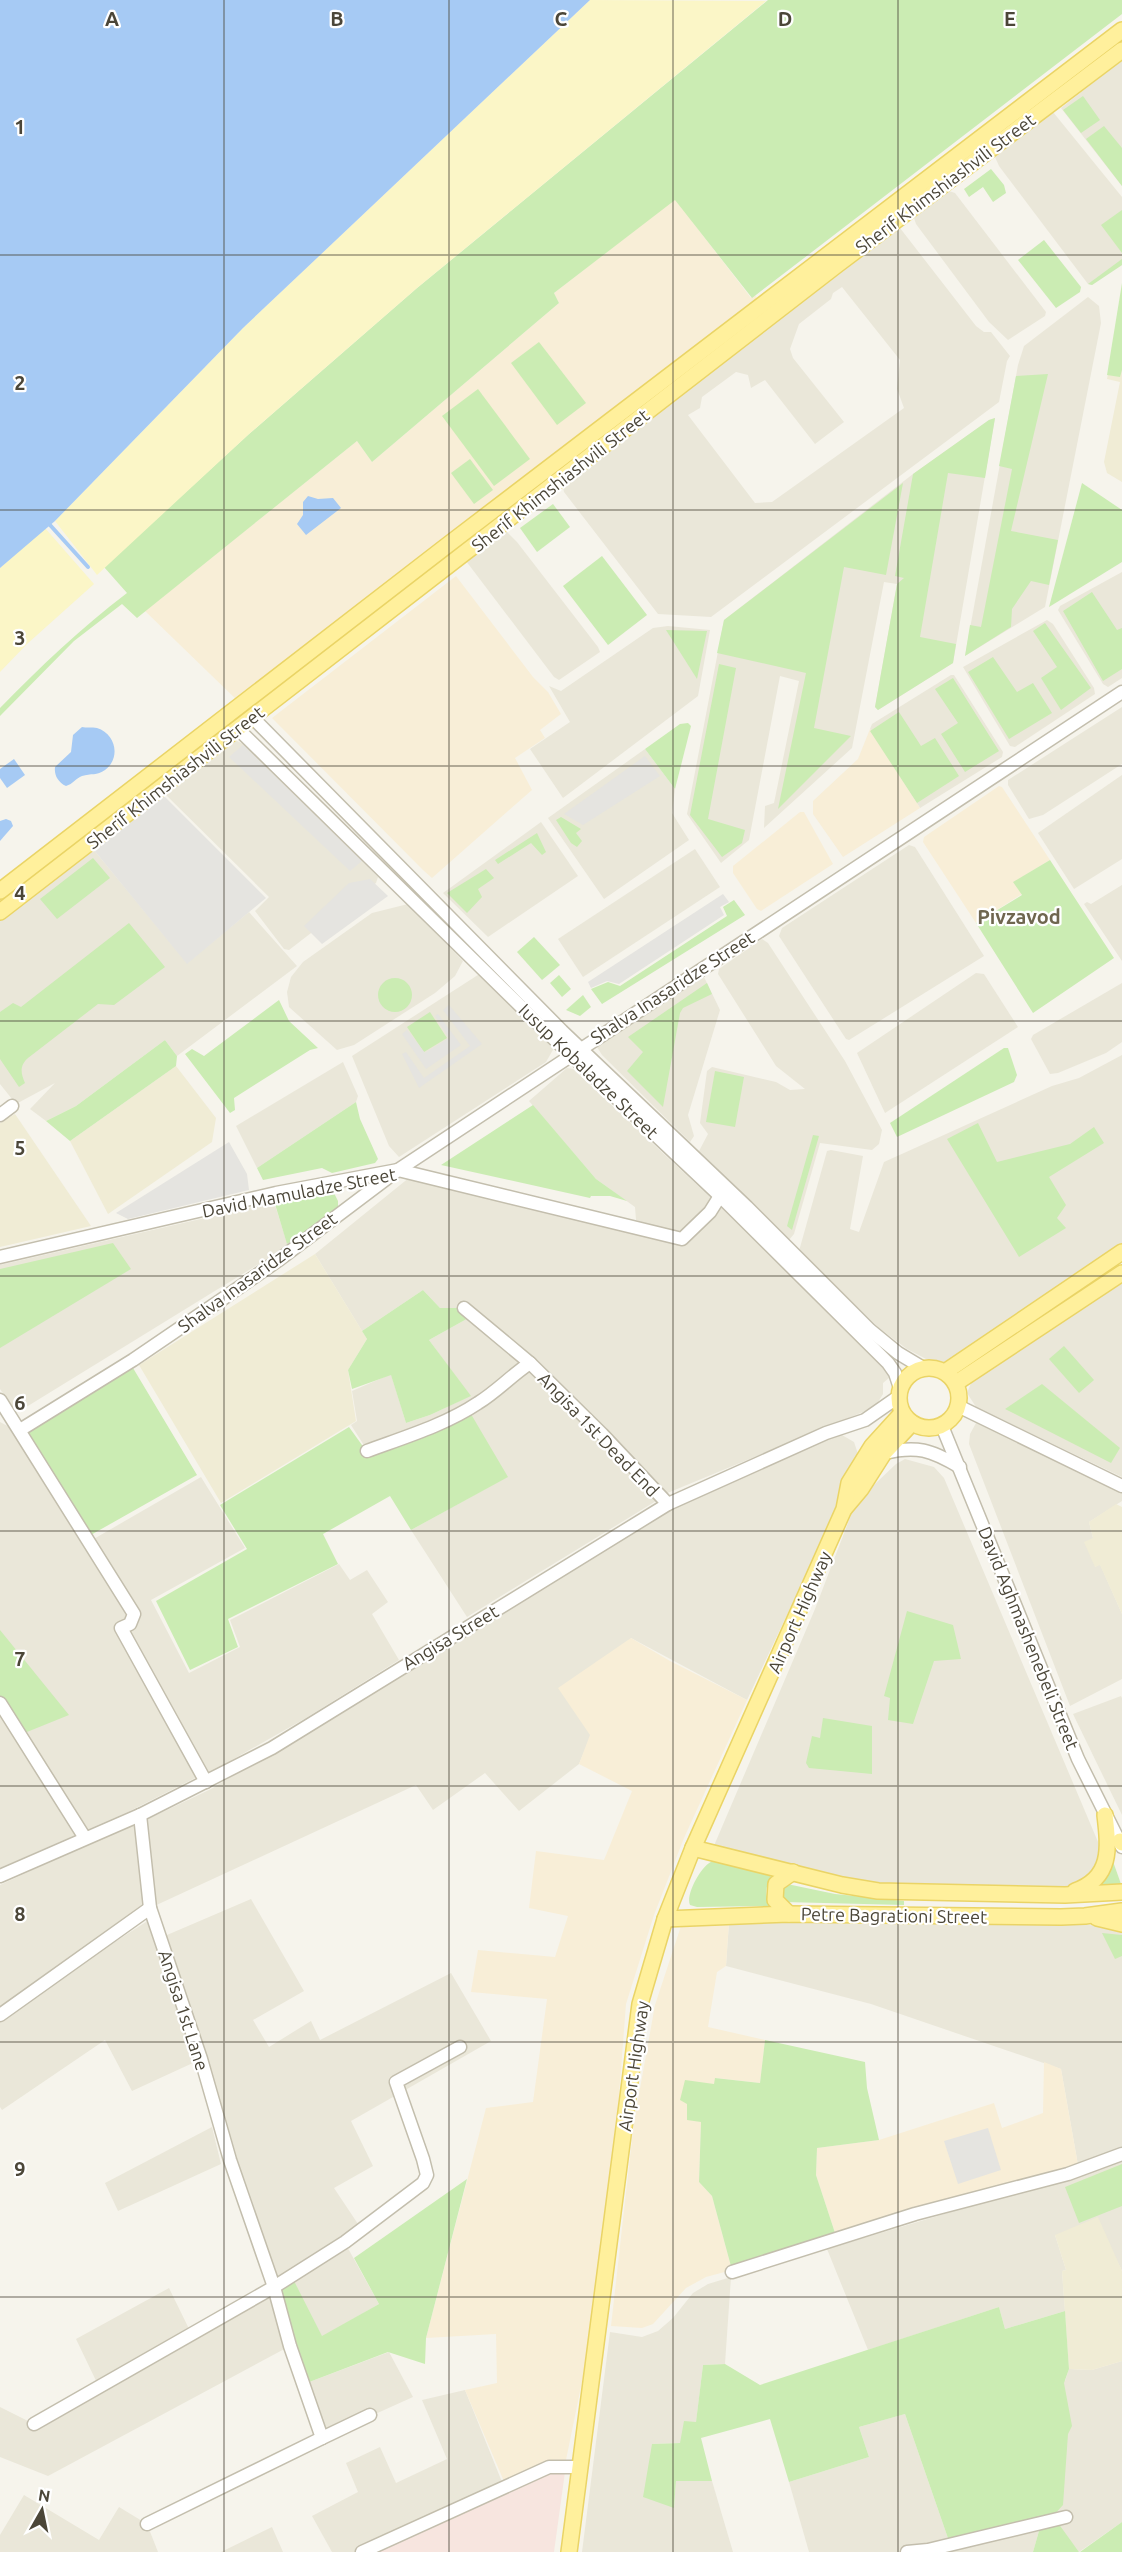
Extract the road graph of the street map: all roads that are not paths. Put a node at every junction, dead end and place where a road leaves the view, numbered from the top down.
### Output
1 (1122, 30) edge
2 (1122, 50) edge
3 (1122, 692) edge
4 (241, 704) junction
5 (227, 716) junction
6 (252, 717) junction
7 (238, 729) junction
8 (284, 749) junction
9 (270, 760) junction
10 (0, 891) edge
11 (0, 912) edge
12 (576, 1051) junction
13 (12, 1106) dead end
14 (0, 1115) edge
15 (398, 1170) junction
16 (720, 1196) junction
17 (1122, 1252) edge
18 (0, 1257) edge
19 (1122, 1273) edge
20 (464, 1308) dead end
21 (530, 1363) junction
22 (923, 1368) junction
23 (950, 1378) junction
24 (899, 1393) junction
25 (0, 1400) edge
26 (958, 1406) junction
27 (5, 1417) edge
28 (907, 1418) junction
29 (942, 1425) junction
30 (20, 1430) junction
31 (367, 1451) dead end
32 (884, 1453) junction
33 (960, 1467) junction
34 (1122, 1486) edge
35 (668, 1504) junction
36 (844, 1509) junction
37 (0, 1703) edge
38 (206, 1782) junction
39 (140, 1815) junction
40 (1105, 1815) junction
41 (85, 1838) junction
42 (1121, 1844) edge
43 (693, 1848) junction
44 (793, 1872) junction
45 (0, 1876) edge
46 (1122, 1892) edge
47 (1065, 1895) junction
48 (150, 1908) junction
49 (1122, 1911) edge
50 (789, 1914) junction
51 (1085, 1916) junction
52 (665, 1919) junction
53 (1122, 1924) edge
54 (0, 2015) edge
55 (460, 2047) dead end
56 (1122, 2154) edge
57 (732, 2272) dead end
58 (274, 2287) junction
59 (370, 2415) dead end
60 (34, 2424) dead end
61 (322, 2438) junction
62 (580, 2467) junction
63 (1066, 2517) dead end
64 (147, 2524) dead end
65 (928, 2551) edge
66 (362, 2552) edge
67 (568, 2552) edge
68 (907, 2552) edge

1 - 4 main road, Sherif Khimshiashvili Street
2 - 6 main road, Sherif Khimshiashvili Street
3 - 12 street, Shalva Inasaridze Street
4 - 5 main road, Sherif Khimshiashvili Street
4 - 6 main road, Iusup Kobaladze Street
5 - 7 main road, Iusup Kobaladze Street
5 - 10 main road, Sherif Khimshiashvili Street
6 - 7 main road, Sherif Khimshiashvili Street
6 - 8 street, Iusup Kobaladze Street
7 - 9 street, Iusup Kobaladze Street
7 - 11 main road, Sherif Khimshiashvili Street
8 - 9 street
8 - 12 street, Iusup Kobaladze Street
9 - 12 street, Iusup Kobaladze Street
12 - 15 street, Shalva Inasaridze Street
12 - 16 street, Iusup Kobaladze Street
12 - 22 street, Iusup Kobaladze Street
13 - 14 street
15 - 16 street, David Mamuladze Street
15 - 18 street, David Mamuladze Street
15 - 30 street, Shalva Inasaridze Street
16 - 24 street, Iusup Kobaladze Street
17 - 23 main road
19 - 23 main road
20 - 21 street, Angisa 1st Dead End
21 - 31 street, Angisa 1st Dead End
21 - 35 street, Angisa 1st Dead End
22 - 23 main road
22 - 24 main road
23 - 26 main road
24 - 28 main road
24 - 35 street, Angisa Street
25 - 27 street
26 - 29 main road
26 - 34 street
27 - 30 street
28 - 29 main road
28 - 32 main road, Airport Highway
28 - 36 main road, Airport Highway
29 - 33 street, David Aghmashenebeli Street
30 - 38 street
32 - 33 street
32 - 36 main road, Airport Highway
33 - 40 street, David Aghmashenebeli Street
35 - 38 street, Angisa Street
36 - 43 main road, Airport Highway
37 - 41 street
38 - 39 street, Angisa Street
39 - 41 street, Angisa Street
39 - 48 street, Angisa 1st Lane
40 - 42 street, David Aghmashenebeli Street
40 - 47 main road
41 - 45 street, Angisa Street
43 - 44 main road, Petre Bagrationi Street
43 - 52 main road, Airport Highway
44 - 47 main road, Petre Bagrationi Street
44 - 50 main road
46 - 47 main road, Petre Bagrationi Street
48 - 54 street
48 - 58 street, Angisa 1st Lane
49 - 51 main road, Petre Bagrationi Street
50 - 51 main road, Petre Bagrationi Street
50 - 52 main road, Petre Bagrationi Street
51 - 53 main road
52 - 62 main road, Airport Highway
55 - 58 street
56 - 57 street
58 - 60 street
58 - 61 street, Angisa 1st Lane
59 - 61 street
61 - 64 street
62 - 66 street
62 - 67 main road, Airport Highway
63 - 65 street
65 - 68 street

